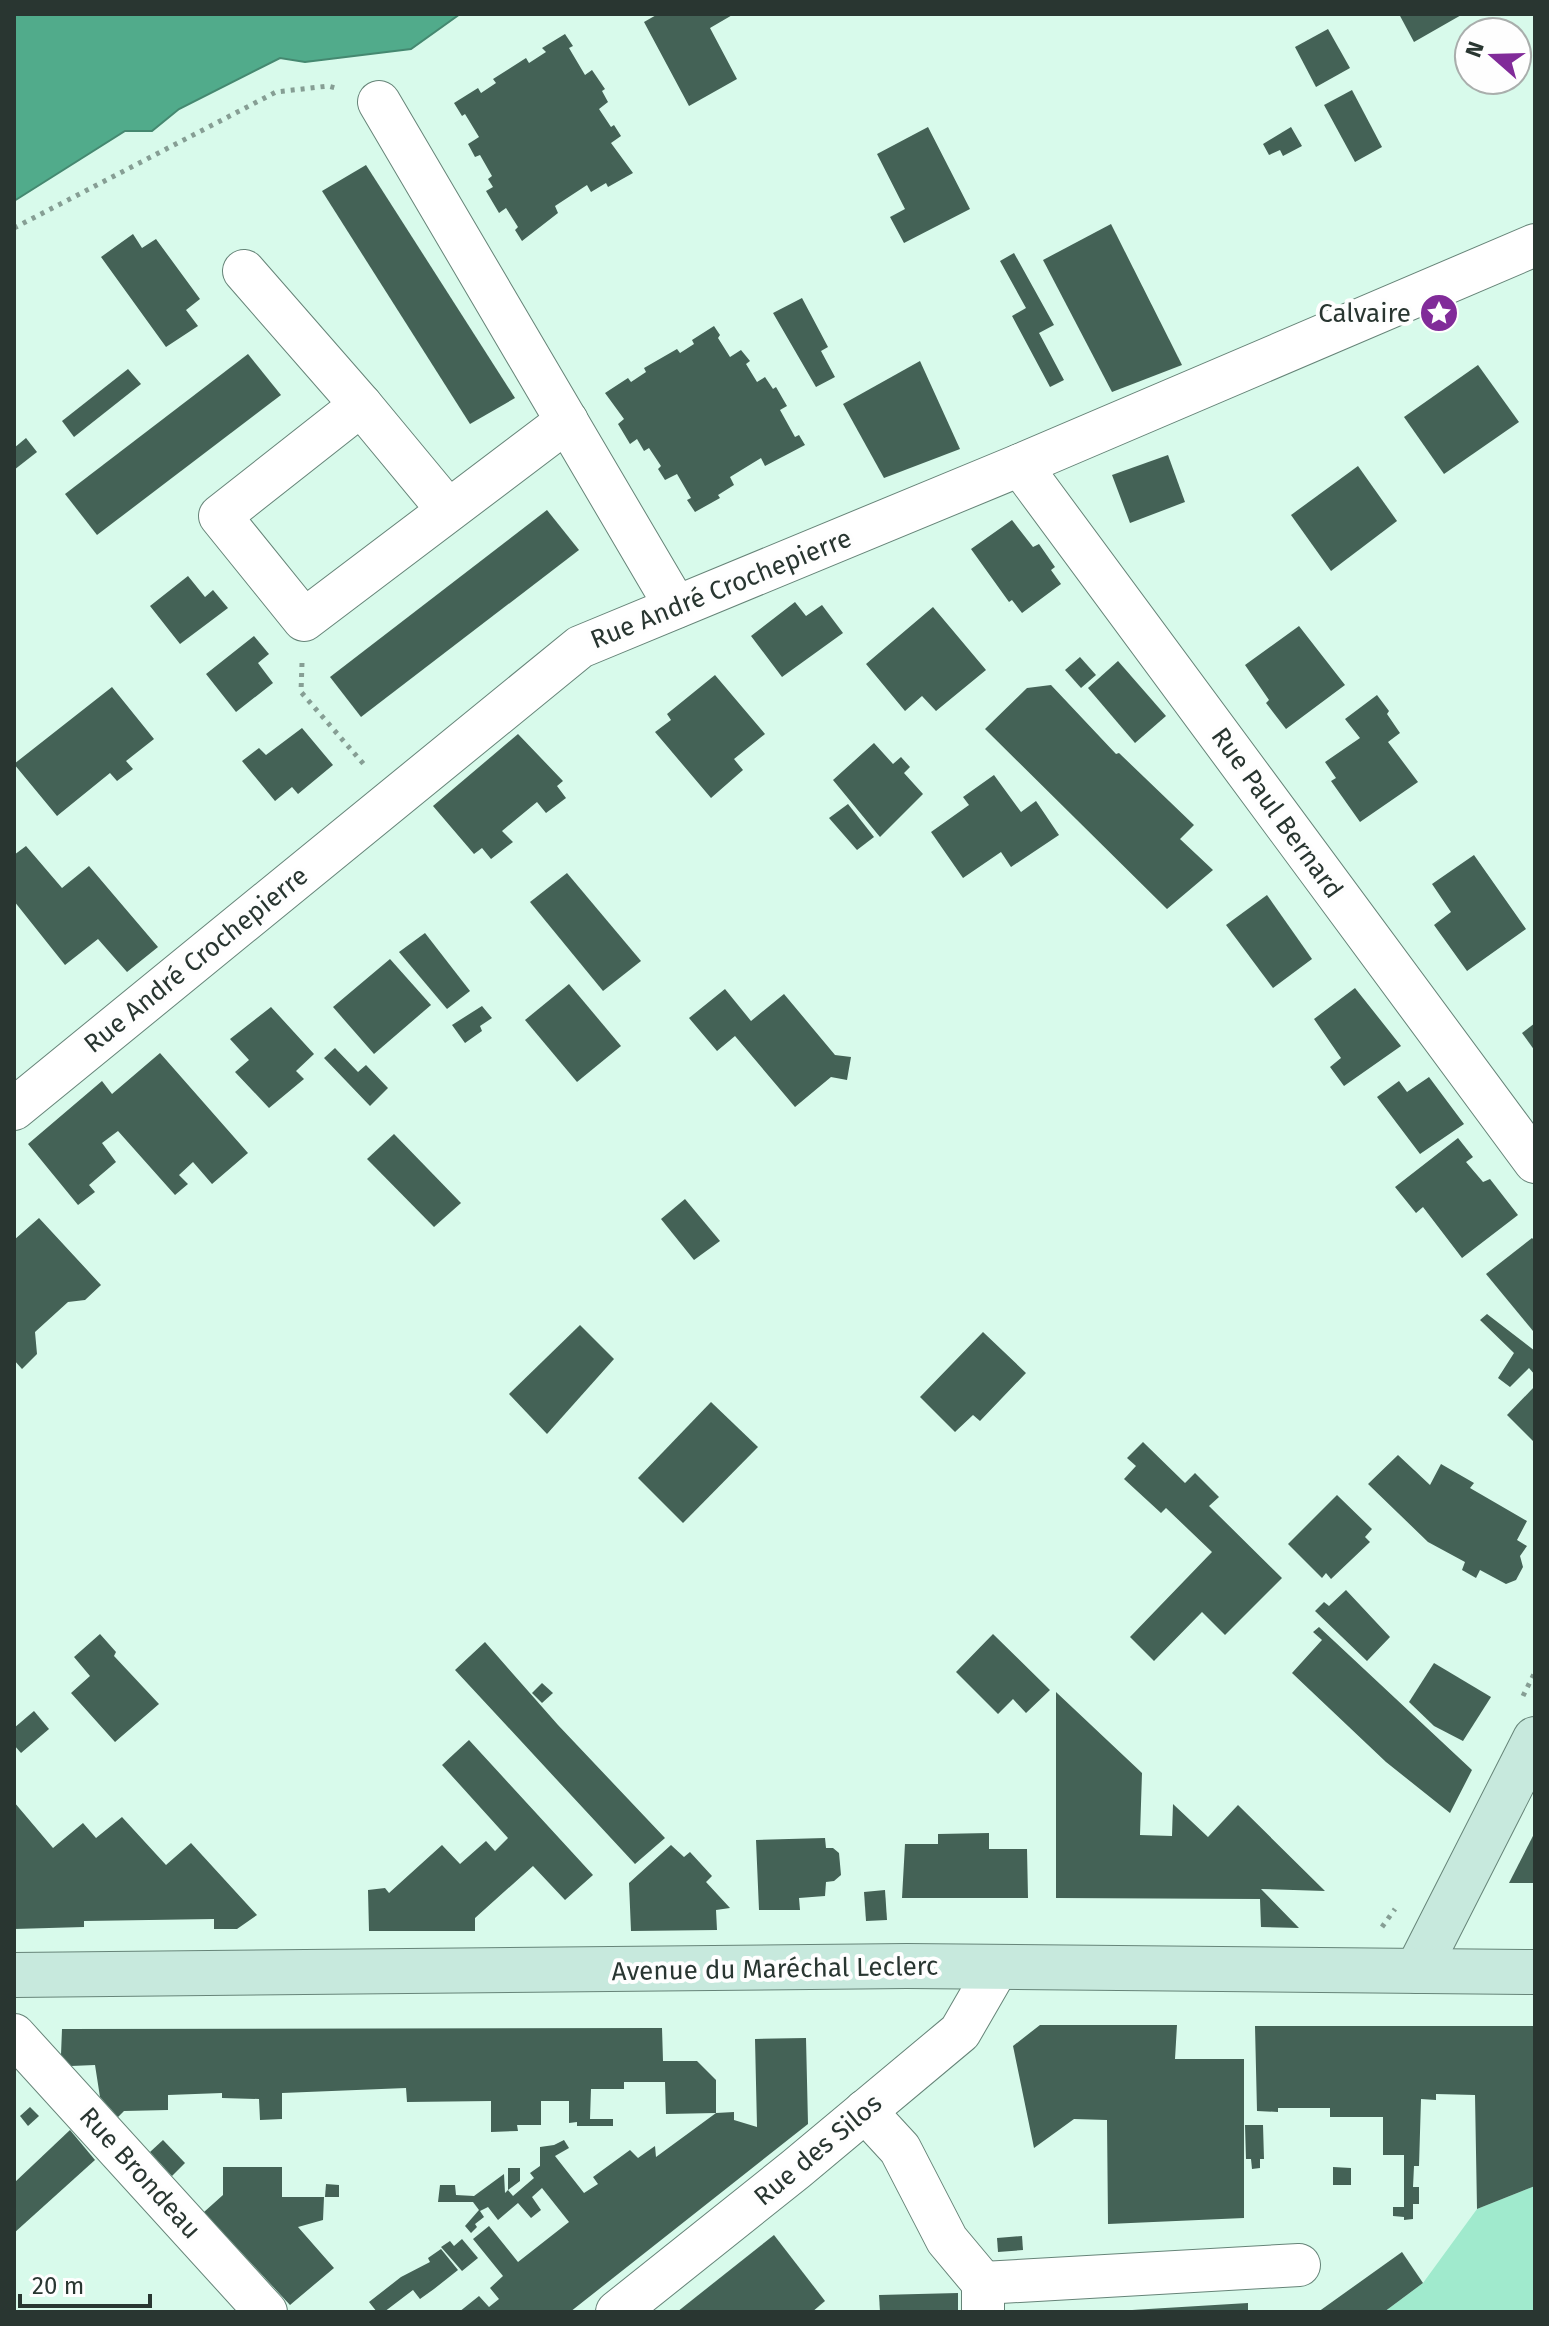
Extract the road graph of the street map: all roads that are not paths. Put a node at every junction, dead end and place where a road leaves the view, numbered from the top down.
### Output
1 (379, 102) road end
2 (1535, 245) edge
3 (244, 271) dead end
4 (361, 405) junction
5 (567, 421) junction
6 (1020, 465) junction
7 (448, 510) junction
8 (676, 607) junction
9 (14, 1109) edge
10 (1535, 1162) edge
11 (1535, 1739) edge
12 (997, 1968) junction
13 (1417, 1971) junction
14 (1535, 1972) edge
15 (14, 1975) edge
16 (14, 2035) edge
17 (865, 2111) junction
18 (1299, 2265) dead end
19 (983, 2298) edge
20 (266, 2312) edge
21 (617, 2312) edge

1 - 5 street
2 - 6 street, Rue André Crochepierre
3 - 4 street
4 - 7 street
4 - 7 street
5 - 7 street
5 - 8 street
6 - 8 street, Rue André Crochepierre
6 - 10 street, Rue Paul Bernard
8 - 9 street, Rue André Crochepierre
11 - 13 main road
12 - 13 main road, Avenue du Maréchal Leclerc
12 - 15 main road, Avenue du Maréchal Leclerc
12 - 17 street, Rue des Silos
13 - 14 main road, Avenue du Maréchal Leclerc
16 - 20 street, Rue Brondeau
17 - 19 street
17 - 21 street, Rue des Silos
18 - 19 street

